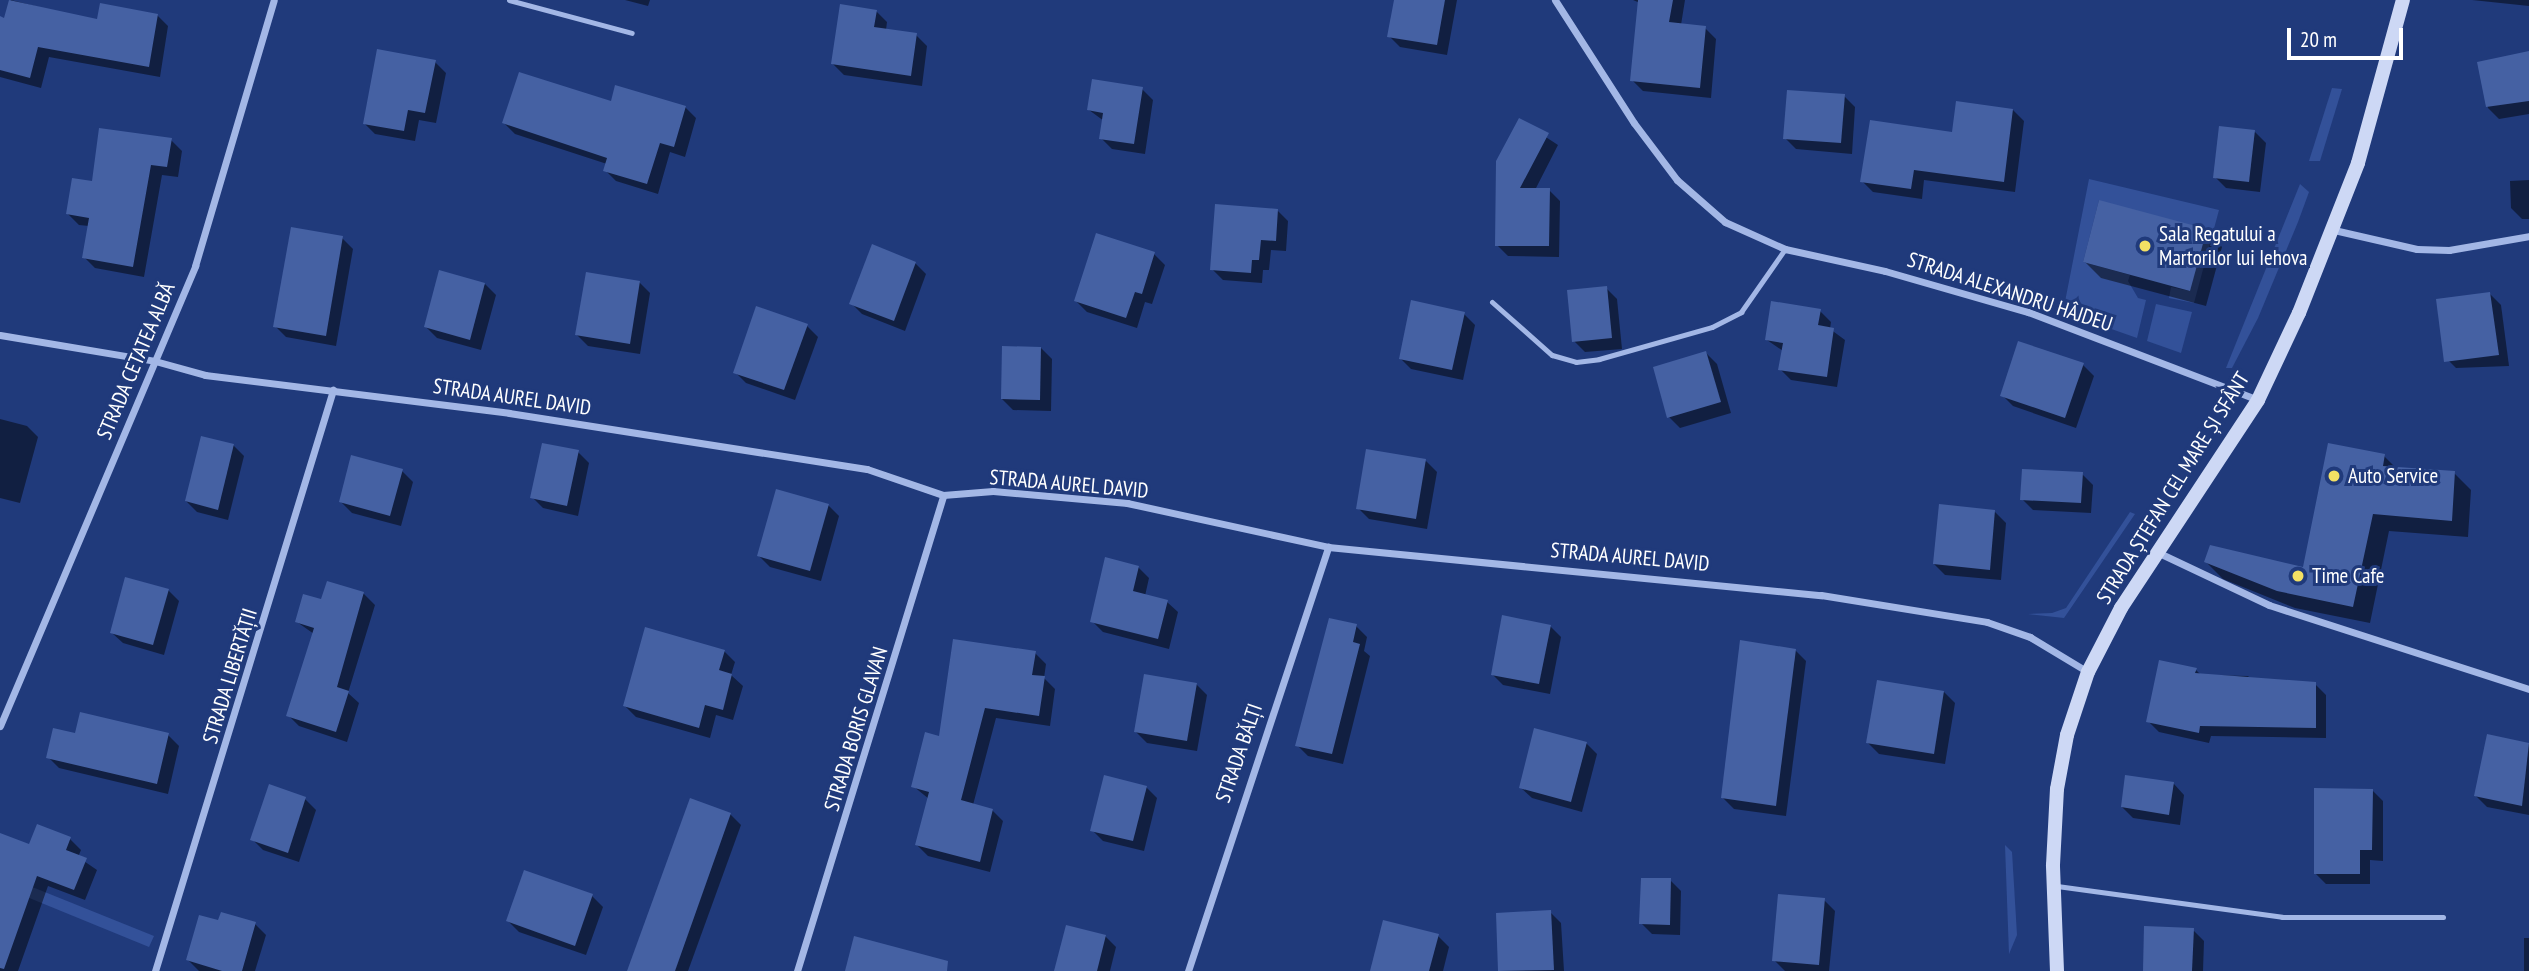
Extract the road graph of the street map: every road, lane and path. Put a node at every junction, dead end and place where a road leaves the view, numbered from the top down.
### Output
1 (274, 0) edge
2 (509, 0) edge
3 (1555, 0) edge
4 (2403, 0) edge
5 (632, 33) dead end
6 (2334, 230) junction
7 (2529, 236) edge
8 (1785, 249) junction
9 (1492, 302) dead end
10 (0, 335) edge
11 (155, 361) junction
12 (333, 390) junction
13 (2258, 400) junction
14 (943, 495) junction
15 (1328, 547) junction
16 (2157, 552) junction
17 (2088, 671) junction
18 (2529, 689) edge
19 (0, 726) edge
20 (2053, 886) junction
21 (2444, 916) dead end
22 (155, 971) edge
23 (797, 971) edge
24 (1188, 971) edge
25 (2057, 971) edge

1 - 11 street, STRADA CETATEA ALBĂ
2 - 5 lane
3 - 8 street, STRADA ALEXANDRU HÂJDEU
4 - 6 main road, STRADA ȘTEFAN CEL MARE ȘI SFÂNT
6 - 7 street
6 - 13 main road, STRADA ȘTEFAN CEL MARE ȘI SFÂNT
8 - 9 lane
8 - 13 street, STRADA ALEXANDRU HÂJDEU
10 - 11 street, STRADA AUREL DAVID
11 - 12 street, STRADA AUREL DAVID
11 - 19 street, STRADA CETATEA ALBĂ
12 - 14 street, STRADA AUREL DAVID
12 - 22 street, STRADA LIBERTĂȚII
13 - 16 main road, STRADA ȘTEFAN CEL MARE ȘI SFÂNT
14 - 15 street, STRADA AUREL DAVID
14 - 23 street, STRADA BORIS GLAVAN
15 - 17 street, STRADA AUREL DAVID
15 - 24 street, STRADA BĂLȚI
16 - 17 main road, STRADA ȘTEFAN CEL MARE ȘI SFÂNT
16 - 18 street
17 - 20 main road, STRADA ȘTEFAN CEL MARE ȘI SFÂNT
20 - 21 lane
20 - 25 main road, STRADA ȘTEFAN CEL MARE ȘI SFÂNT

